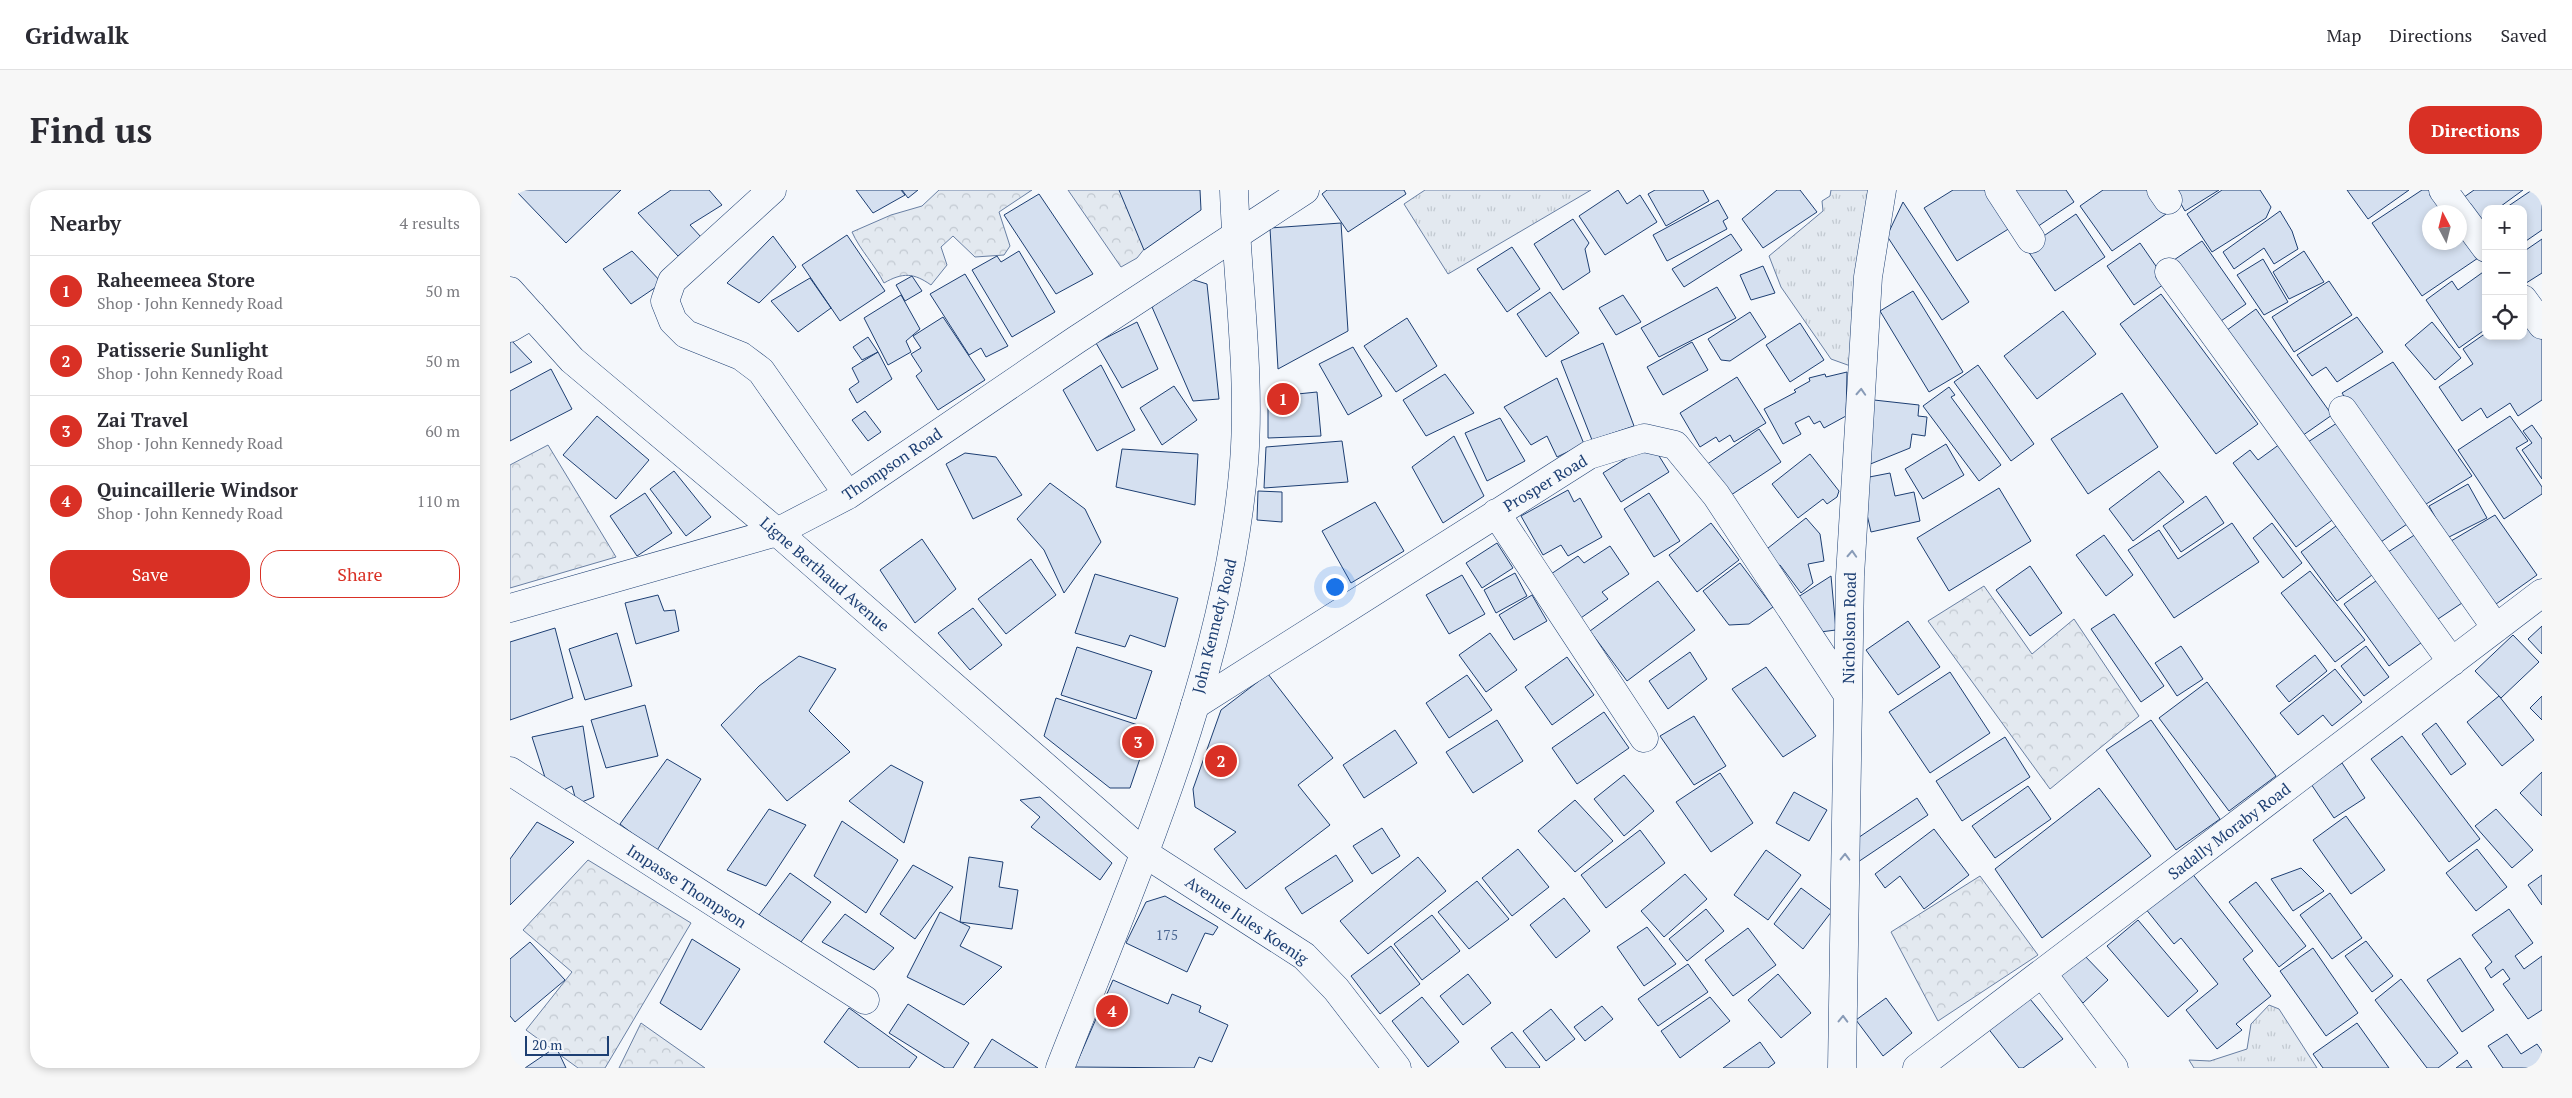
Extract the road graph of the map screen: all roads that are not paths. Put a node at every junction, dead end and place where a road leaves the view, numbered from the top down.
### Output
1 (1234, 190) edge
2 (1305, 190) edge
3 (1882, 190) edge
4 (1999, 190) edge
5 (2443, 190) edge
6 (764, 192) edge
7 (2453, 205) edge
8 (2467, 223) edge
9 (1236, 237) junction
10 (2031, 239) dead end
11 (2482, 243) edge
12 (2169, 272) dead end
13 (510, 291) edge
14 (2527, 304) edge
15 (521, 322) edge
16 (2542, 325) edge
17 (2343, 410) dead end
18 (848, 495) junction
19 (1496, 513) junction
20 (777, 532) junction
21 (2542, 594) edge
22 (510, 608) edge
23 (2496, 628) junction
24 (2452, 662) junction
25 (1848, 695) junction
26 (1195, 705) junction
27 (1644, 738) dead end
28 (510, 771) edge
29 (1144, 853) junction
30 (2042, 973) junction
31 (865, 1000) dead end
32 (1060, 1068) edge
33 (1397, 1068) edge
34 (1842, 1068) edge
35 (1917, 1068) edge
36 (2114, 1068) edge

1 - 9 street, John Kennedy Road
2 - 9 street, Thompson Road
25 -> 3 street, Nicholson Road
4 - 10 street
5 - 7 street
6 - 18 street
8 - 11 street
9 - 18 street, Thompson Road
9 - 26 street, John Kennedy Road
12 - 24 street
13 - 15 street, Ligne Berthaud Avenue
14 - 16 street
15 - 20 street, Ligne Berthaud Avenue
17 - 23 street
18 - 20 street, Thompson Road
19 - 25 street, Prosper Road
19 - 26 street, Prosper Road
19 - 27 street
20 - 22 street, Thompson Road
20 - 29 street, Ligne Berthaud Avenue
21 - 23 street, Sadally Moraby Road
23 - 24 street, Sadally Moraby Road
24 - 30 street, Sadally Moraby Road
34 -> 25 street, Nicholson Road
26 - 29 street, John Kennedy Road
28 - 31 street, Impasse Thompson
29 - 32 street, John Kennedy Road
29 - 33 street, Avenue Jules Koenig
30 - 35 street, Sadally Moraby Road
30 - 36 street

